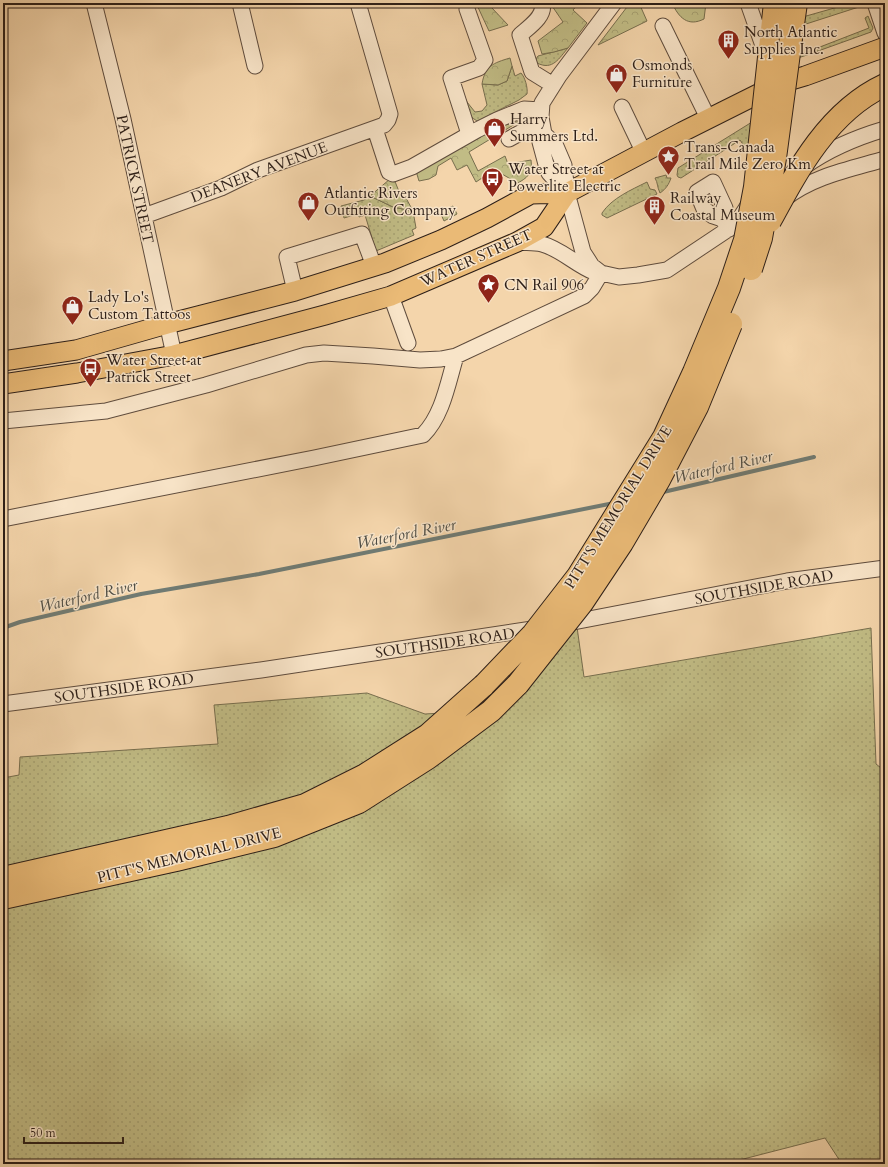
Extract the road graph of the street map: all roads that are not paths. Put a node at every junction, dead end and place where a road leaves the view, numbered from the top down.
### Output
1 (94, 3) edge
2 (240, 3) edge
3 (358, 3) edge
4 (542, 3) edge
5 (614, 3) edge
6 (748, 3) edge
7 (775, 3) edge
8 (796, 3) edge
9 (875, 3) edge
10 (467, 9) dead end
11 (663, 26) dead end
12 (885, 33) edge
13 (885, 47) edge
14 (255, 66) dead end
15 (778, 84) junction
16 (553, 85) junction
17 (885, 85) edge
18 (622, 107) dead end
19 (708, 118) junction
20 (542, 123) junction
21 (375, 129) junction
22 (885, 129) edge
23 (469, 134) junction
24 (509, 139) dead end
25 (644, 153) junction
26 (885, 159) edge
27 (567, 194) junction
28 (144, 216) junction
29 (729, 224) junction
30 (761, 238) junction
31 (517, 242) junction
32 (374, 266) junction
33 (601, 273) junction
34 (295, 291) junction
35 (391, 296) junction
36 (167, 324) junction
37 (408, 344) dead end
38 (174, 355) junction
39 (456, 356) junction
40 (3, 360) edge
41 (3, 384) edge
42 (3, 421) edge
43 (3, 519) edge
44 (885, 568) edge
45 (3, 704) edge
46 (3, 878) edge
47 (3, 898) edge

1 - 28 street, PATRICK STREET
2 - 14 street
3 - 21 street
4 - 16 street
5 - 16 street
6 - 15 street
7 - 46 highway, PITT'S MEMORIAL DRIVE, bridge
8 - 30 highway, PITT'S MEMORIAL DRIVE, bridge
9 - 12 street
10 - 23 street
11 - 19 street
13 - 15 main road
15 - 19 main road
16 - 20 street
17 - 30 highway, bridge
18 - 25 street
19 - 25 main road
20 - 23 street
20 - 24 street
20 - 27 street
21 - 23 street
21 - 28 street, DEANERY AVENUE
22 - 29 street
25 - 27 main road
26 - 29 street
27 - 31 main road, WATER STREET
27 - 32 main road, WATER STREET
27 - 33 street
28 - 36 street, PATRICK STREET
29 - 33 street
30 - 47 highway, PITT'S MEMORIAL DRIVE, bridge
31 - 33 street
31 - 35 main road, WATER STREET
32 - 34 main road, WATER STREET
32 - 34 street
33 - 39 street
34 - 36 main road, WATER STREET
35 - 37 street
35 - 38 main road, WATER STREET
36 - 38 street, PATRICK STREET
36 - 40 main road, WATER STREET
38 - 41 main road, WATER STREET
39 - 42 street
39 - 43 street
44 - 45 street, SOUTHSIDE ROAD

